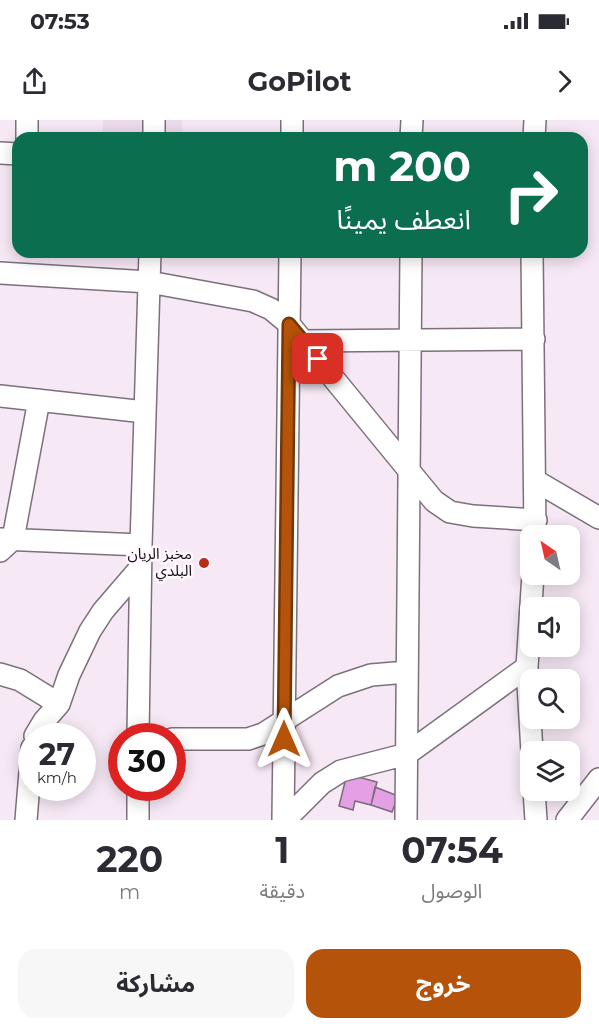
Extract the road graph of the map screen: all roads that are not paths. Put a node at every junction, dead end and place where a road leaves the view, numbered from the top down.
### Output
1 (150, 258) edge
2 (290, 258) edge
3 (411, 258) edge
4 (532, 258) edge
5 (0, 273) edge
6 (149, 282) junction
7 (289, 324) junction
8 (534, 339) junction
9 (410, 340) junction
10 (302, 341) junction
11 (0, 396) edge
12 (39, 400) junction
13 (145, 412) junction
14 (409, 470) junction
15 (536, 480) junction
16 (599, 518) edge
17 (520, 525) edge
18 (536, 525) edge
19 (4, 543) edge
20 (141, 545) junction
21 (140, 568) junction
22 (532, 585) edge
23 (527, 667) junction
24 (407, 672) junction
25 (0, 674) edge
26 (59, 704) junction
27 (284, 719) junction
28 (43, 723) edge
29 (138, 723) edge
30 (186, 739) edge
31 (531, 741) edge
32 (407, 754) junction
33 (599, 780) edge
34 (28, 801) edge
35 (138, 801) edge
36 (535, 801) edge
37 (26, 820) edge
38 (138, 820) edge
39 (284, 820) edge
40 (406, 820) edge
41 (536, 820) edge
42 (567, 820) edge

1 - 6 street
2 - 7 street
3 - 9 street
4 - 8 street
5 - 6 street
6 - 7 street
6 - 13 street
7 - 10 street
7 - 27 street
8 - 9 street
8 - 15 street
9 - 10 street
9 - 14 street
10 - 14 street
11 - 12 street
12 - 13 street
12 - 19 street
13 - 20 street
14 - 17 street
14 - 24 street
15 - 16 street
15 - 18 street
19 - 20 street
20 - 21 street
21 - 26 street
21 - 29 street
22 - 23 street
23 - 31 street
23 - 32 street
24 - 27 street
24 - 32 street
25 - 26 street
26 - 28 street
27 - 30 street
27 - 39 street
32 - 39 street
32 - 40 street
33 - 42 street
34 - 37 street
35 - 38 street
36 - 41 street

